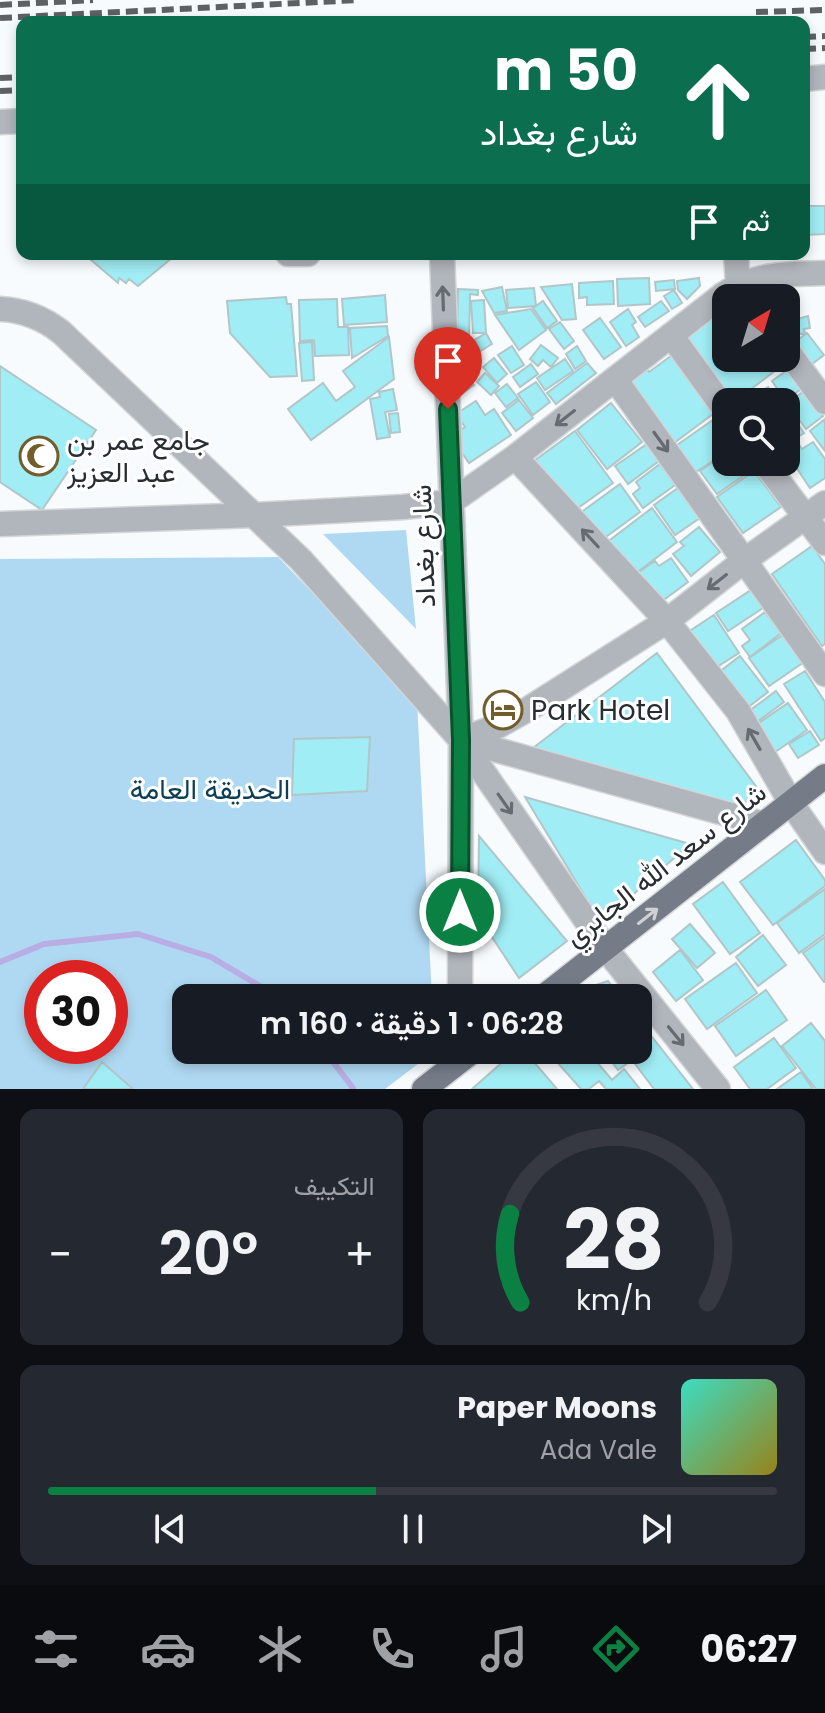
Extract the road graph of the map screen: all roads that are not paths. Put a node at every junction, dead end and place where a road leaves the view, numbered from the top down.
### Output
1 (442, 260) edge
2 (737, 260) edge
3 (825, 273) edge
4 (742, 284) edge
5 (756, 284) edge
6 (0, 309) edge
7 (712, 311) edge
8 (671, 335) junction
9 (800, 368) edge
10 (615, 379) junction
11 (712, 392) edge
12 (825, 402) edge
13 (515, 457) junction
14 (779, 476) edge
15 (451, 502) junction
16 (815, 510) edge
17 (255, 515) junction
18 (0, 524) edge
19 (825, 543) edge
20 (745, 560) junction
21 (667, 621) junction
22 (825, 674) edge
23 (461, 740) junction
24 (825, 776) edge
25 (791, 803) junction
26 (763, 824) junction
27 (825, 852) edge
28 (606, 949) junction
29 (460, 984) edge
30 (560, 984) edge
31 (453, 1064) edge
32 (429, 1087) edge
33 (718, 1089) edge

15 -> 1 street, شارع بغداد
2 - 4 street
3 - 5 street
6 - 17 street
7 - 8 street
8 - 10 street
8 - 11 street
9 - 12 street
10 -> 13 street
10 -> 20 street
13 - 15 street
21 -> 13 street
14 - 16 street
15 - 17 street
15 - 23 street, شارع بغداد
16 - 19 street
16 - 20 street
17 - 18 street
17 - 23 street
20 -> 21 street
20 - 22 street
21 - 23 street
25 -> 21 street
23 - 26 street
23 -> 28 street
23 - 29 street, شارع بغداد
24 - 25 main road, شارع سعد الله الجابري
25 - 26 main road, شارع سعد الله الجابري
25 - 27 street
28 -> 26 main road, شارع سعد الله الجابري
28 - 30 main road, شارع سعد الله الجابري
28 -> 33 street
31 - 32 main road

